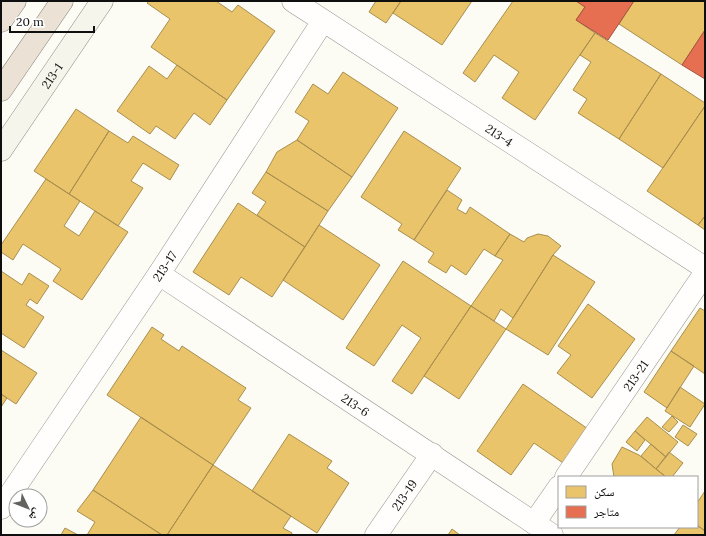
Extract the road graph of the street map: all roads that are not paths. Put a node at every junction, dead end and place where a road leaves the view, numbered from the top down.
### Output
1 (14, 1) edge
2 (62, 1) edge
3 (102, 1) edge
4 (293, 1) edge
5 (1, 20) edge
6 (323, 21) junction
7 (1, 90) edge
8 (1, 150) edge
9 (705, 268) edge
10 (705, 273) edge
11 (159, 274) junction
12 (432, 454) junction
13 (567, 476) edge
14 (558, 488) edge
15 (1, 508) edge
16 (534, 523) junction
17 (376, 535) edge
18 (552, 535) edge

1 - 5 highway
2 - 7 highway
3 - 8 main road, 213-1
4 - 6 street, 213-4
6 - 9 street, 213-4
6 - 11 street, 213-17
10 - 13 street, 213-21
11 - 12 street, 213-6
11 - 15 street, 213-17
12 - 16 street, 213-6
12 - 17 street, 213-19
14 - 16 street
16 - 18 street, 213-6

